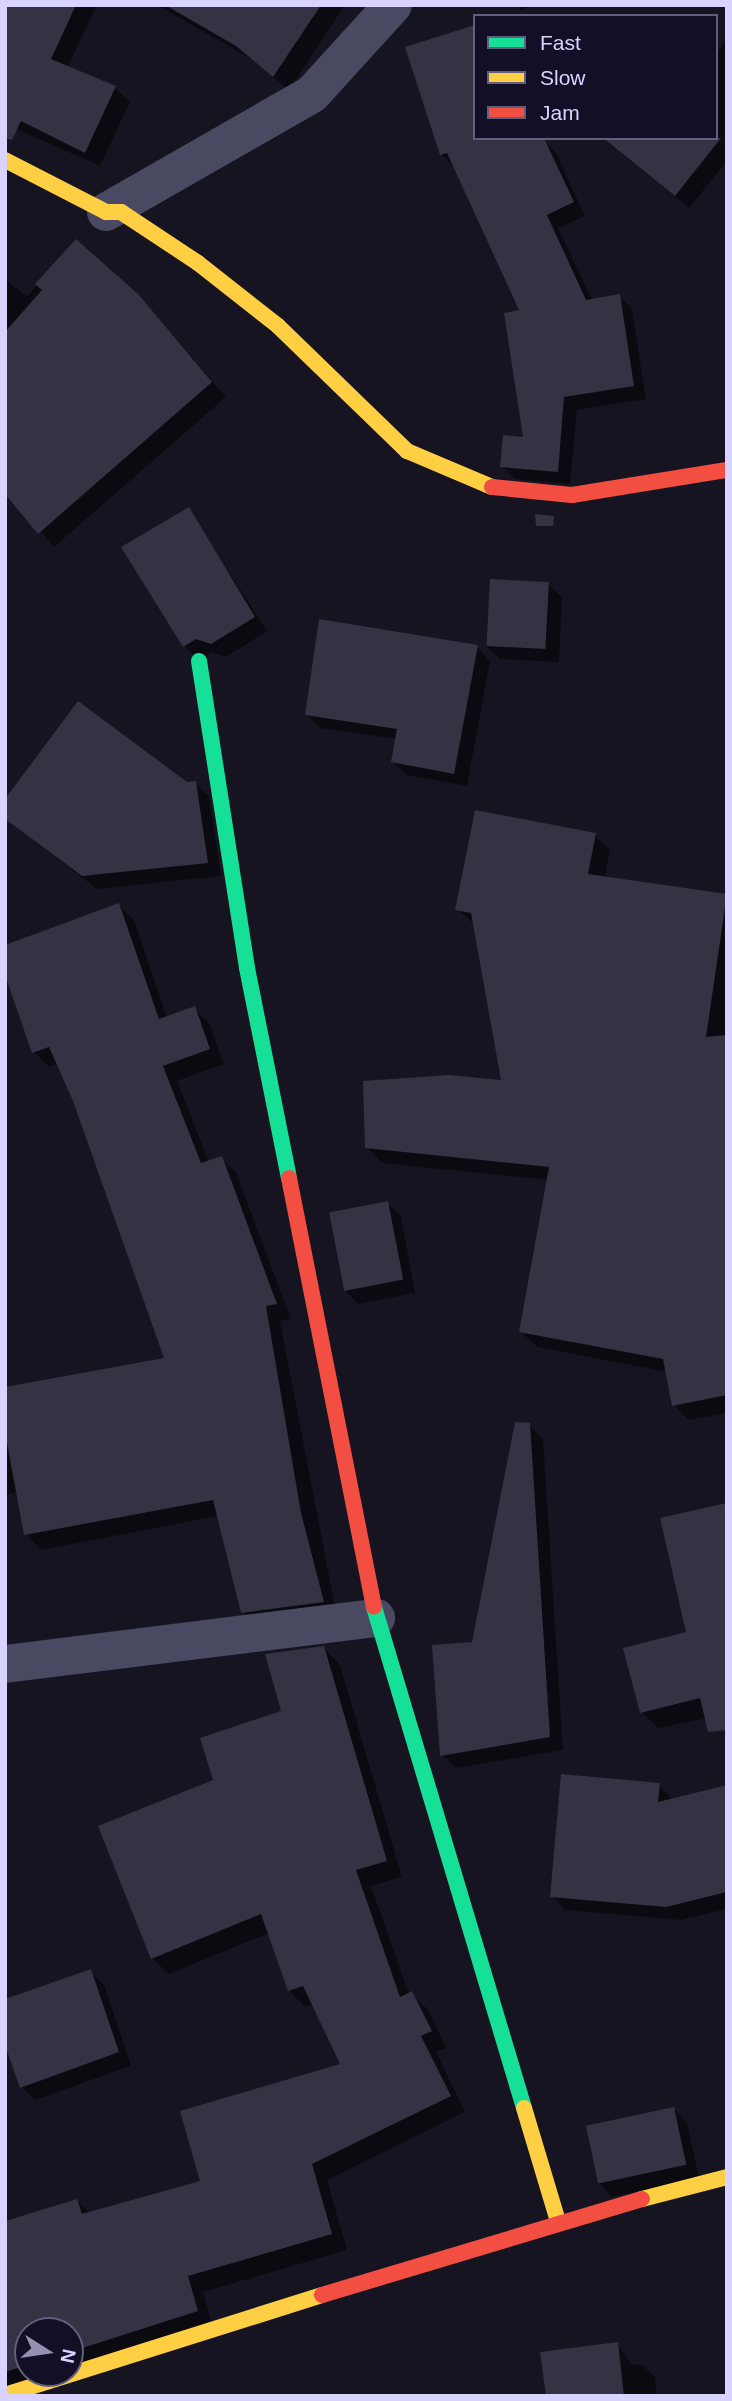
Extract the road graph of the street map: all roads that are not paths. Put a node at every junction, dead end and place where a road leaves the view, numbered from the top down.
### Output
1 (393, 5) edge
2 (5, 160) edge
3 (106, 212) junction
4 (727, 470) edge
5 (199, 661) dead end
6 (376, 1618) junction
7 (5, 1664) edge
8 (727, 2177) edge
9 (558, 2221) junction
10 (5, 2395) edge

1 - 3 street
2 - 3 street
3 - 4 street
5 - 6 street
6 - 7 street
6 - 9 street
8 - 9 street
9 - 10 street

